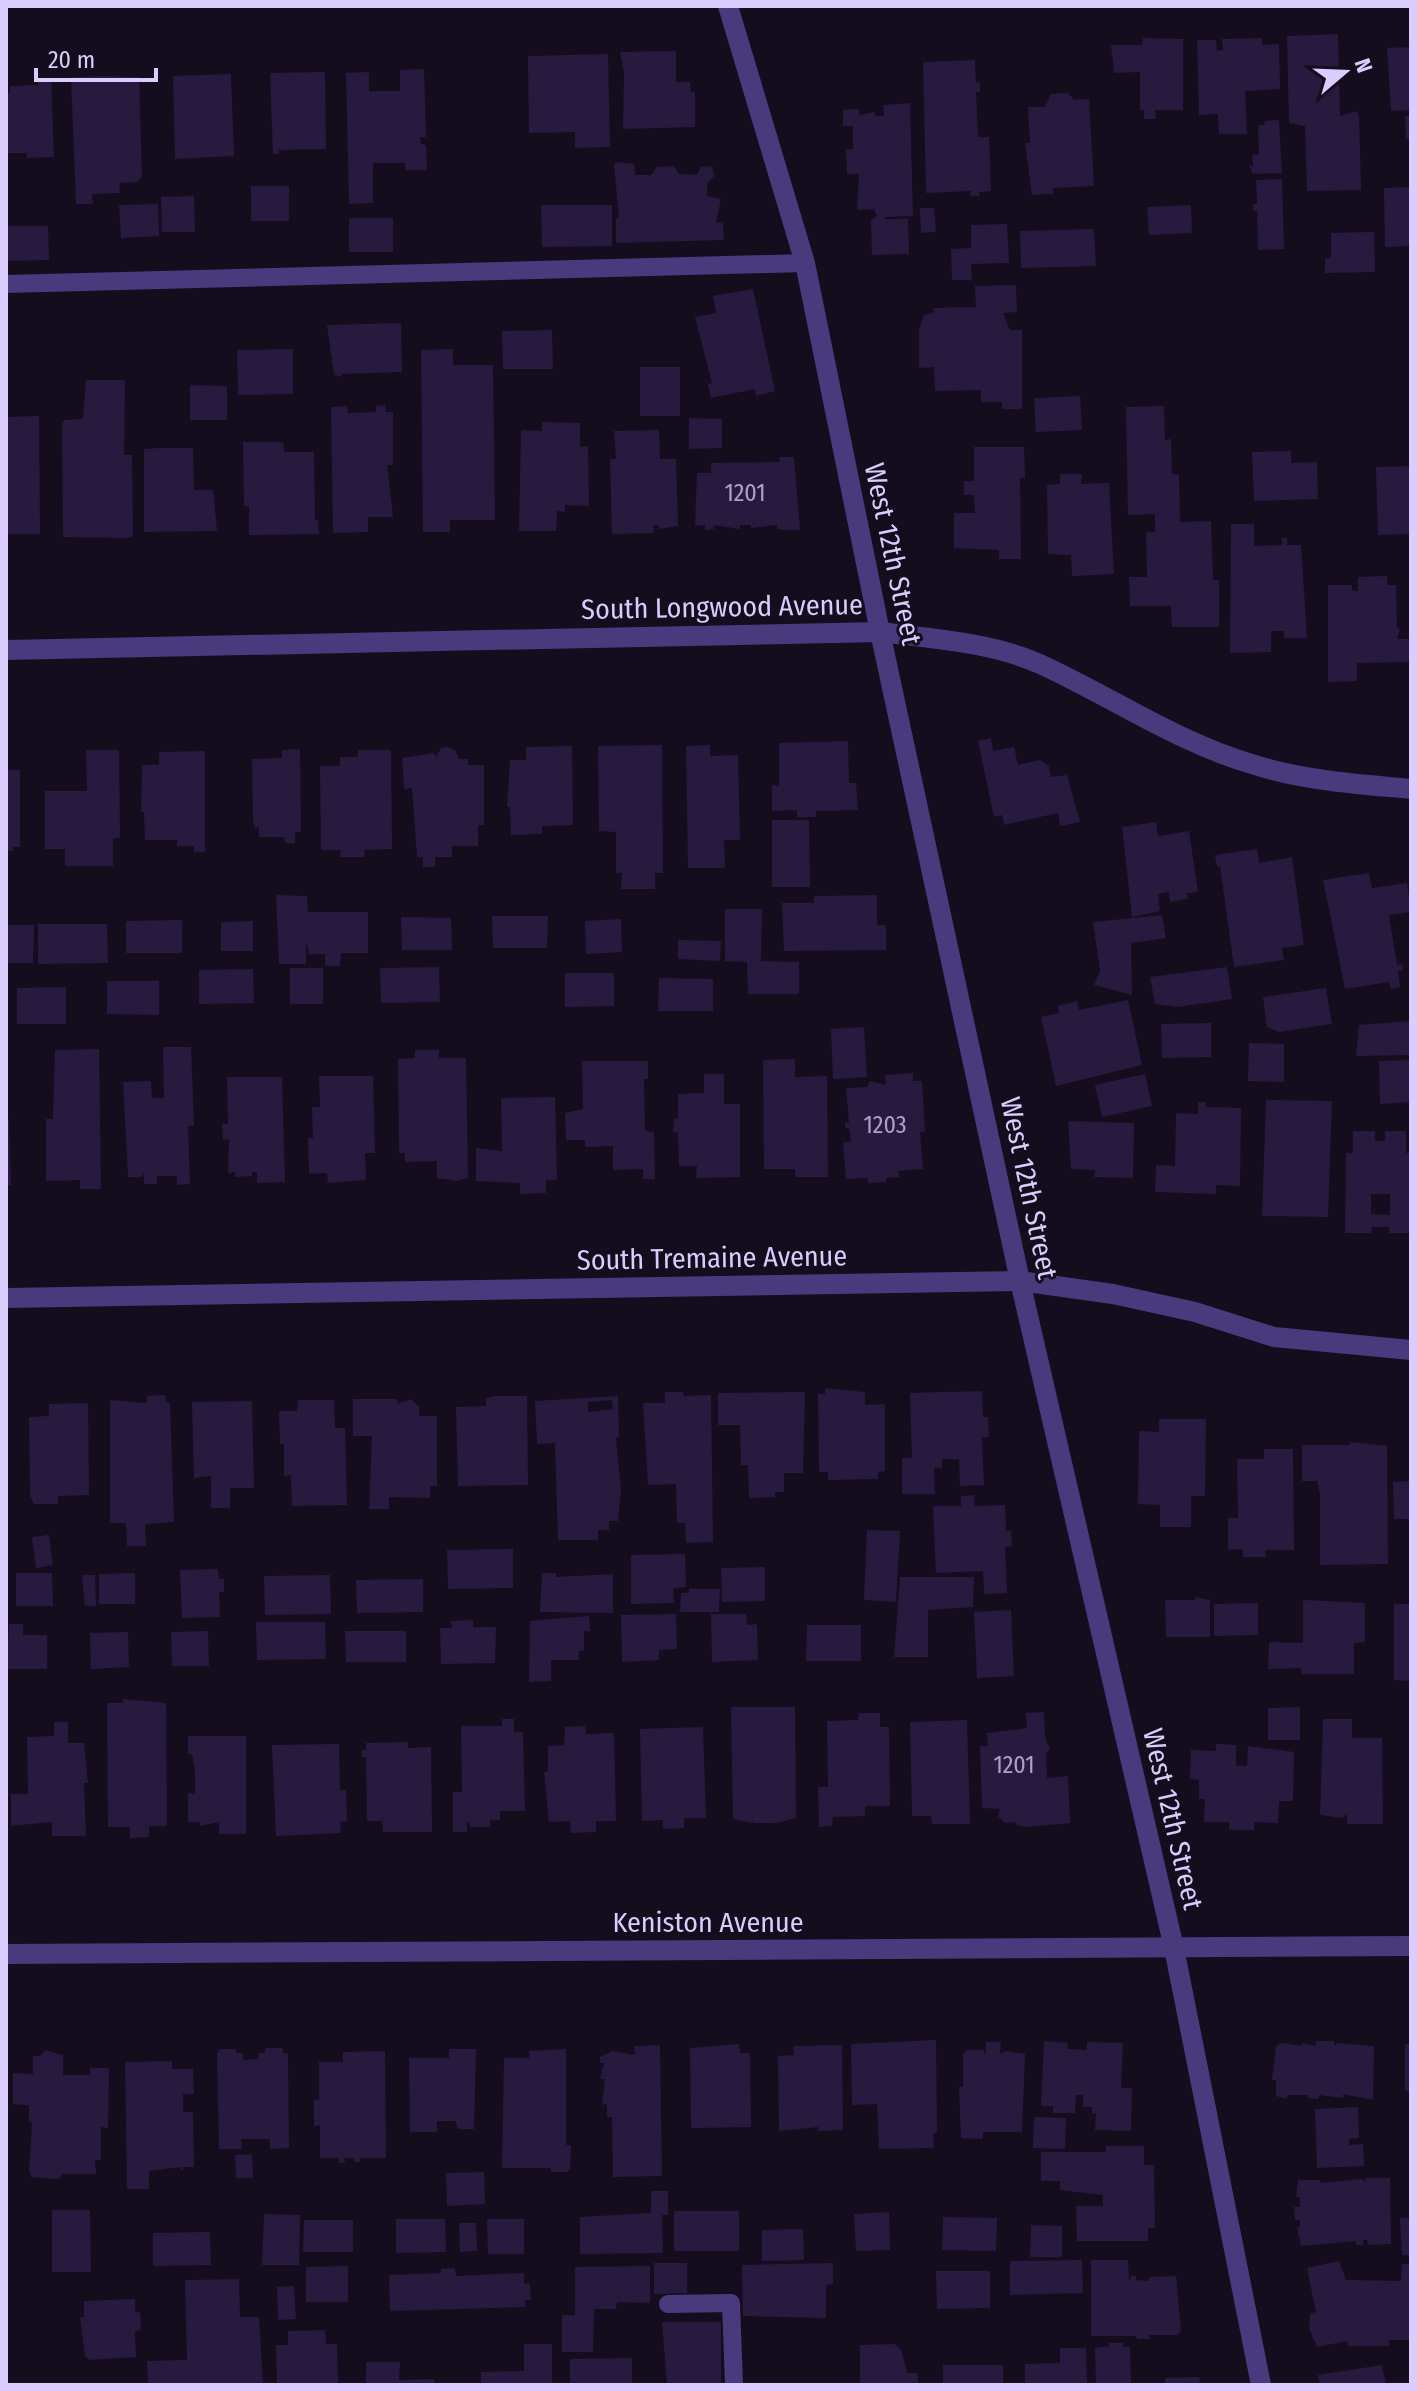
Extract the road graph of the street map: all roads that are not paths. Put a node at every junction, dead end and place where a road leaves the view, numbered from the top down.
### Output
1 (728, 6) edge
2 (805, 263) junction
3 (6, 284) edge
4 (880, 632) junction
5 (6, 650) edge
6 (1411, 789) edge
7 (1020, 1281) junction
8 (6, 1298) edge
9 (1411, 1350) edge
10 (1411, 1946) edge
11 (1174, 1948) junction
12 (6, 1954) edge
13 (668, 2304) dead end
14 (734, 2385) edge
15 (1261, 2385) edge

1 - 2 street, West 12th Street
2 - 3 lane
2 - 4 street, West 12th Street
4 - 5 street, South Longwood Avenue
4 - 6 street, South Longwood Avenue
4 - 7 street, West 12th Street
7 - 8 street, South Tremaine Avenue
7 - 9 street, South Tremaine Avenue
7 - 11 street, West 12th Street
10 - 11 street, Keniston Avenue
11 - 12 street, Keniston Avenue
11 - 15 street, West 12th Street
13 - 14 lane

